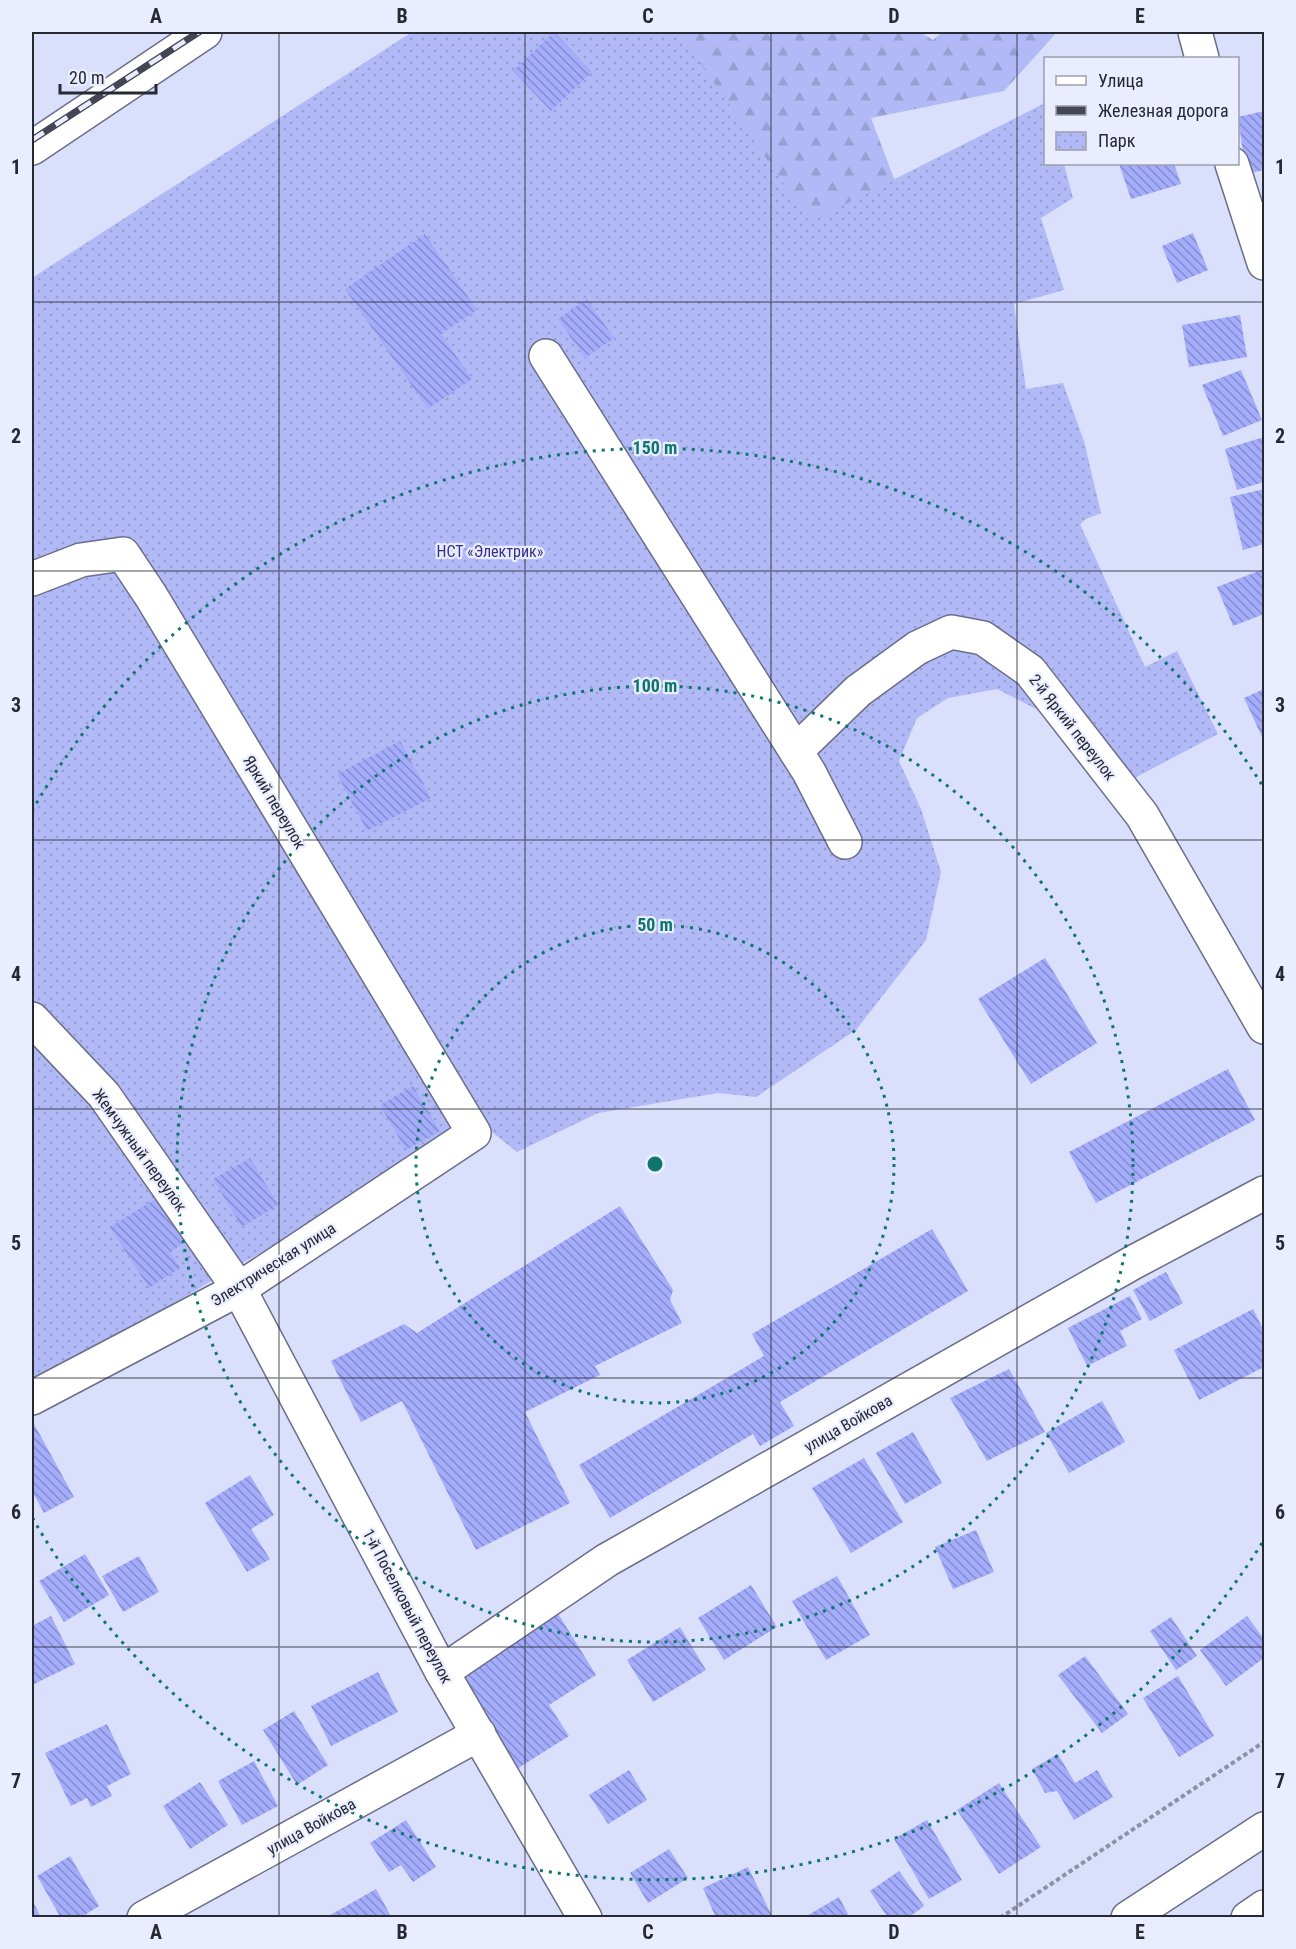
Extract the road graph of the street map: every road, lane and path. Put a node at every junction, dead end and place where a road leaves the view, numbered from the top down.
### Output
1 (205, 32) edge
2 (1195, 32) edge
3 (1202, 57) edge
4 (32, 148) edge
5 (1232, 165) edge
6 (1264, 263) edge
7 (546, 356) dead end
8 (32, 579) edge
9 (796, 751) junction
10 (845, 842) dead end
11 (32, 1019) edge
12 (1264, 1027) edge
13 (474, 1133) joint
14 (1264, 1192) edge
15 (239, 1290) junction
16 (32, 1398) edge
17 (442, 1672) junction
18 (479, 1734) junction
19 (1264, 1742) edge
20 (1264, 1829) edge
21 (1264, 1907) edge
22 (144, 1917) edge
23 (585, 1917) edge
24 (1000, 1917) edge
25 (1128, 1917) edge
26 (1248, 1917) edge

1 - 4 street
2 - 3 street
5 - 6 street
7 - 9 street
8 - 13 street, Яркий переулок
9 - 10 street
9 - 12 street, 2-й Яркий переулок
11 - 15 street, Жемчужный переулок
13 - 15 street, Электрическая улица
14 - 17 street, улица Войкова
15 - 16 street, Электрическая улица
15 - 17 street, 1-й Поселковый переулок
17 - 18 street, 1-й Поселковый переулок
18 - 22 street, улица Войкова
18 - 23 street, 1-й Поселковый переулок
19 - 24 path
20 - 25 street
21 - 26 street

